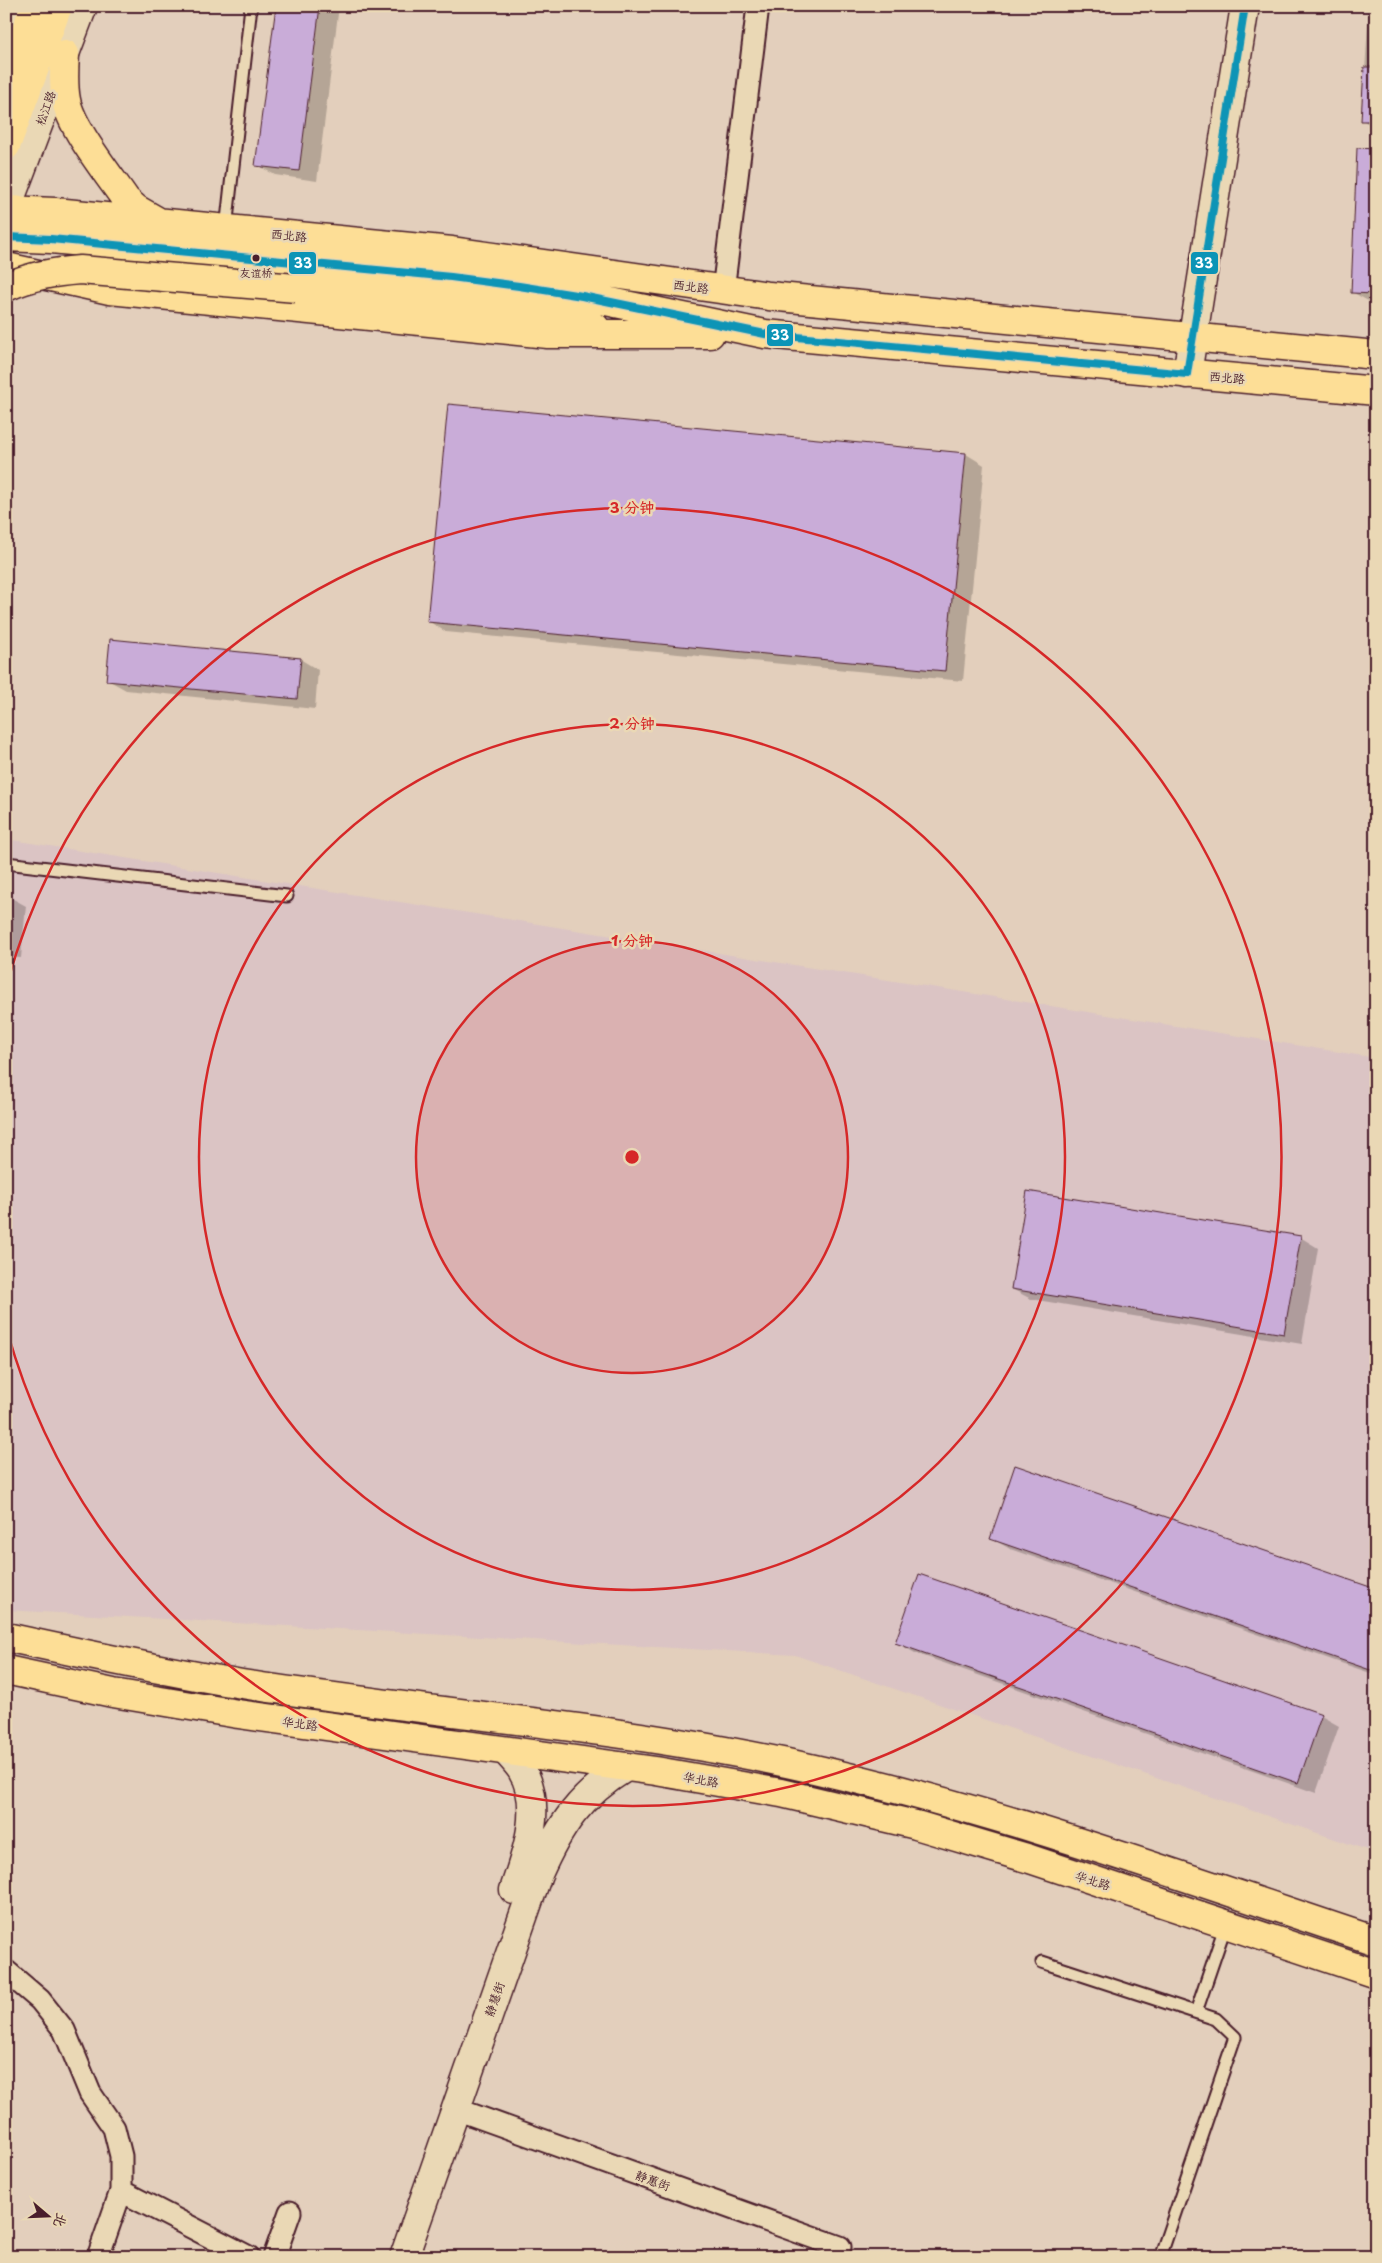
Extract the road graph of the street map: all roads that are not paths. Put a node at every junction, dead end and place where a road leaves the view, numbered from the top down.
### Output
1 (10, 6) edge
2 (35, 6) edge
3 (58, 6) edge
4 (83, 6) edge
5 (251, 6) edge
6 (758, 6) edge
7 (1245, 6) edge
8 (6, 16) edge
9 (65, 54) junction
10 (6, 83) edge
11 (6, 146) edge
12 (7, 210) edge
13 (160, 222) junction
14 (226, 229) junction
15 (6, 237) edge
16 (6, 267) edge
17 (6, 287) edge
18 (723, 291) junction
19 (608, 334) junction
20 (765, 334) junction
21 (1193, 337) junction
22 (1376, 355) edge
23 (1187, 374) junction
24 (1376, 391) edge
25 (6, 862) edge
26 (287, 896) dead end
27 (6, 1637) edge
28 (6, 1670) edge
29 (506, 1751) junction
30 (626, 1767) junction
31 (1226, 1924) junction
32 (1376, 1941) edge
33 (1042, 1962) dead end
34 (6, 1971) edge
35 (1376, 1974) edge
36 (1196, 2012) junction
37 (456, 2109) junction
38 (121, 2191) junction
39 (290, 2212) dead end
40 (98, 2257) edge
41 (249, 2257) edge
42 (274, 2257) edge
43 (386, 2257) edge
44 (404, 2257) edge
45 (837, 2257) edge
46 (1160, 2257) edge

1 - 8 street
2 - 10 main road
3 - 11 main road, 松江路
4 - 9 street, 松江路
5 - 14 lane
6 - 18 street
7 - 21 street
9 - 12 street, 松江路
9 - 13 main road
12 - 13 main road, 西北路
13 - 14 main road, 西北路
14 - 18 main road, 西北路
15 - 20 main road, 西北路
16 - 19 main road
17 - 19 main road, bridge
18 - 21 main road, 西北路
19 - 20 main road
20 - 23 main road, 西北路
21 - 22 main road, 西北路
21 - 23 street
23 - 24 main road, 西北路
25 - 26 lane
27 - 32 main road
28 - 29 main road, 华北路
29 - 30 main road, 华北路
29 - 43 street, 静慧街
30 - 31 main road, 华北路
30 - 37 street, 静慧街
31 - 35 main road, 华北路
31 - 36 lane
33 - 36 lane
34 - 38 street
36 - 46 lane
37 - 44 street, 静慧街
37 - 45 street, 静蕙街
38 - 40 street
38 - 41 street
39 - 42 street

